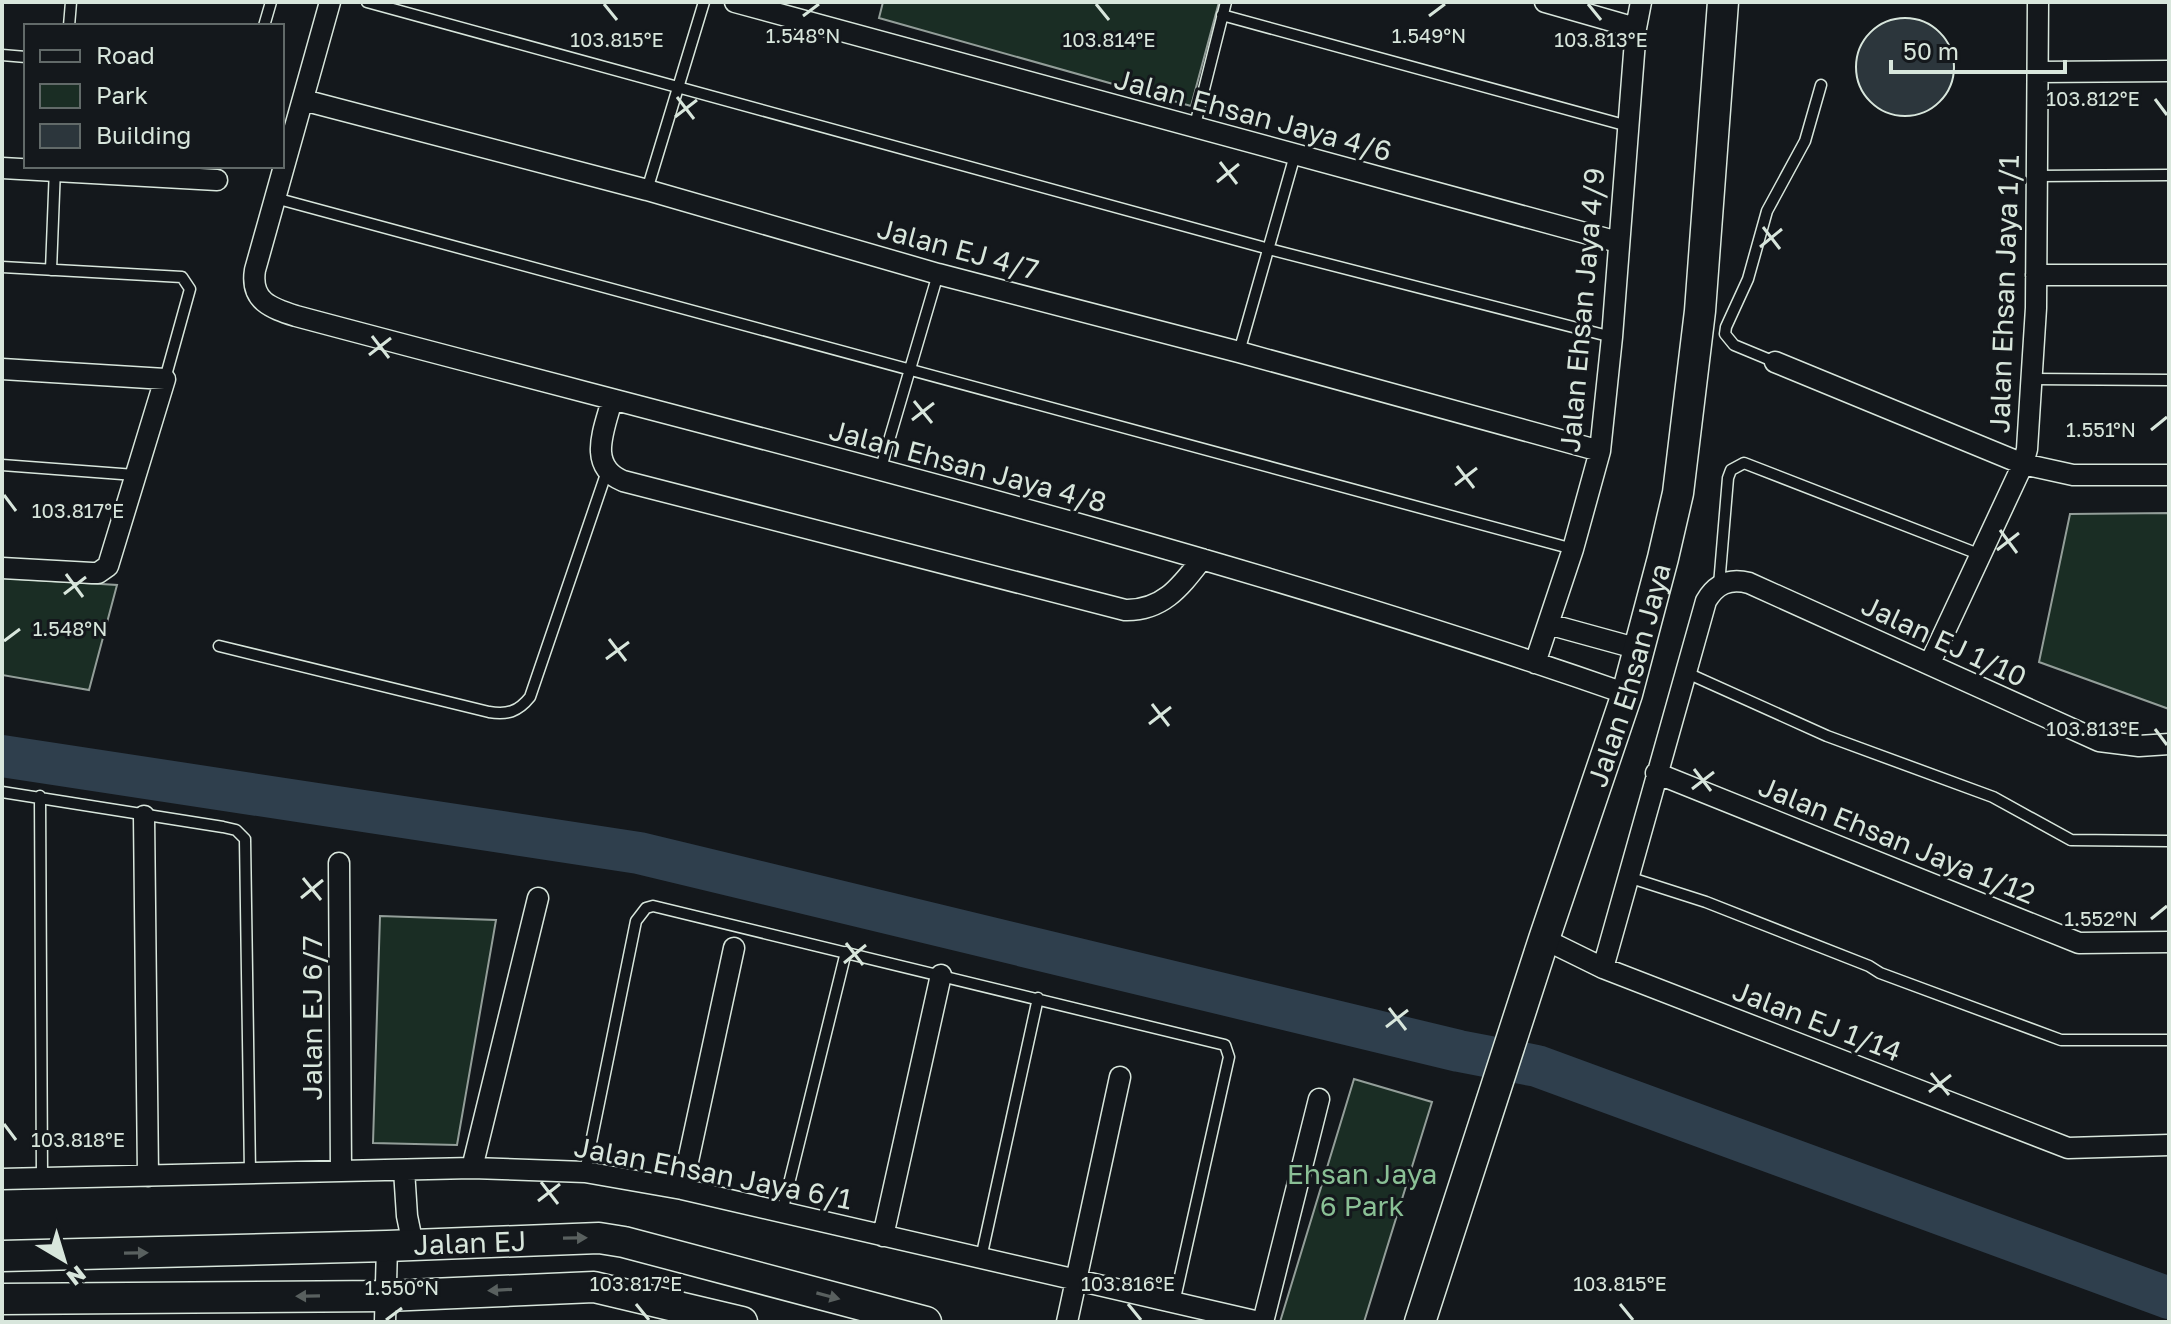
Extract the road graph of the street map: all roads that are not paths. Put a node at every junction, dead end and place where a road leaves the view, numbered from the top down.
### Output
1 (71, 2) edge
2 (271, 2) edge
3 (330, 2) edge
4 (367, 2) edge
5 (704, 2) edge
6 (735, 2) edge
7 (1226, 2) edge
8 (1545, 2) edge
9 (1641, 2) edge
10 (1723, 2) edge
11 (2038, 2) edge
12 (765, 6) edge
13 (1222, 15) junction
14 (69, 24) edge
15 (265, 24) edge
16 (1636, 28) junction
17 (2, 55) edge
18 (24, 57) edge
19 (2169, 71) edge
20 (2038, 72) junction
21 (1821, 85) dead end
22 (677, 86) junction
23 (303, 100) junction
24 (1195, 125) junction
25 (1628, 126) junction
26 (1295, 155) junction
27 (284, 166) edge
28 (2, 168) edge
29 (284, 168) edge
30 (55, 169) edge
31 (2169, 175) edge
32 (2037, 176) junction
33 (217, 180) dead end
34 (647, 190) junction
35 (275, 198) junction
36 (1618, 242) junction
37 (1269, 249) junction
38 (2, 267) edge
39 (51, 270) junction
40 (938, 274) junction
41 (2036, 275) junction
42 (2169, 275) edge
43 (1612, 337) junction
44 (1239, 352) junction
45 (1775, 362) joint
46 (2, 369) edge
47 (910, 369) junction
48 (165, 379) junction
49 (2032, 379) junction
50 (2169, 380) edge
51 (612, 400) junction
52 (1600, 451) junction
53 (2023, 464) junction
54 (2, 465) edge
55 (607, 471) junction
56 (880, 471) junction
57 (135, 475) junction
58 (2169, 475) edge
59 (1573, 549) junction
60 (1981, 555) junction
61 (1202, 559) junction
62 (2, 568) edge
63 (1713, 593) junction
64 (1548, 624) junction
65 (219, 646) dead end
66 (1639, 649) junction
67 (1535, 663) junction
68 (1930, 663) junction
69 (1687, 673) junction
70 (1627, 694) junction
71 (2169, 744) edge
72 (1656, 773) junction
73 (2, 792) edge
74 (40, 796) junction
75 (144, 816) junction
76 (2169, 841) edge
77 (339, 863) dead end
78 (1628, 877) junction
79 (538, 898) dead end
80 (1544, 939) junction
81 (2169, 942) edge
82 (734, 948) dead end
83 (846, 952) junction
84 (1603, 968) junction
85 (941, 975) junction
86 (1038, 998) junction
87 (2169, 1040) edge
88 (1120, 1077) dead end
89 (1319, 1099) dead end
90 (2169, 1145) edge
91 (472, 1168) junction
92 (404, 1170) junction
93 (341, 1171) junction
94 (585, 1172) junction
95 (250, 1173) junction
96 (148, 1176) junction
97 (42, 1178) junction
98 (2, 1179) edge
99 (682, 1189) junction
100 (782, 1212) junction
101 (883, 1236) junction
102 (400, 1246) junction
103 (2, 1256) edge
104 (981, 1258) junction
105 (1076, 1280) junction
106 (2, 1299) edge
107 (1174, 1303) junction
108 (386, 1309) edge
109 (1422, 1311) edge
110 (742, 1322) edge
111 (926, 1322) edge
112 (1067, 1322) edge
113 (1261, 1322) edge

1 - 14 lane
2 - 15 lane
3 - 23 street, Jalan Ehsan Jaya 4/8
4 - 22 lane
5 - 22 lane
6 - 12 street, Jalan Ehsan Jaya 4/6
7 - 13 lane
8 - 16 street
9 - 16 street, Jalan Ehsan Jaya 4/9
10 - 66 main road, Jalan Ehsan Jaya
11 - 20 street, Jalan Ehsan Jaya 1/1
12 - 24 street, Jalan Ehsan Jaya 4/6
13 - 24 lane
13 - 25 lane
16 - 25 street, Jalan Ehsan Jaya 4/9
17 - 18 lane
19 - 20 street
20 - 32 street, Jalan Ehsan Jaya 1/1
21 - 45 lane
22 - 34 lane
22 - 37 lane
23 - 27 street, Jalan Ehsan Jaya 4/8
23 - 34 street, Jalan EJ 4/7
24 - 26 street, Jalan Ehsan Jaya 4/6
25 - 36 street, Jalan Ehsan Jaya 4/9
26 - 36 street, Jalan Ehsan Jaya 4/6
26 - 37 lane
28 - 30 street
29 - 35 street, Jalan Ehsan Jaya 4/8
30 - 33 street
30 - 39 lane
31 - 32 lane
32 - 41 street, Jalan Ehsan Jaya 1/1
34 - 40 street, Jalan EJ 4/7
35 - 47 lane
35 - 51 street, Jalan Ehsan Jaya 4/8
36 - 43 street, Jalan Ehsan Jaya 4/9
37 - 43 lane
37 - 44 lane
38 - 39 lane
39 - 48 lane
40 - 44 street, Jalan EJ 4/7
40 - 47 lane
41 - 42 street
41 - 49 street, Jalan Ehsan Jaya 1/1
43 - 52 street, Jalan Ehsan Jaya 4/9
44 - 52 street, Jalan EJ 4/7
45 - 53 street
46 - 48 street
47 - 56 lane
47 - 59 lane
48 - 57 street
49 - 50 lane
49 - 53 street, Jalan Ehsan Jaya 1/1
51 - 55 street
51 - 56 street, Jalan Ehsan Jaya 4/8
52 - 59 street, Jalan Ehsan Jaya 4/9
53 - 58 street
53 - 60 street, Jalan Ehsan Jaya 1/1
54 - 57 lane
55 - 61 street
55 - 65 lane
56 - 61 street, Jalan Ehsan Jaya 4/8
57 - 62 street
59 - 64 street, Jalan Ehsan Jaya 4/9
60 - 63 lane
60 - 68 street, Jalan Ehsan Jaya 1/1
61 - 67 street, Jalan Ehsan Jaya 4/8
63 - 68 street, Jalan EJ 1/10
63 - 69 street
64 - 66 street
64 - 67 street, Jalan Ehsan Jaya 4/9
66 - 70 main road, Jalan Ehsan Jaya
67 - 70 street, Jalan Ehsan Jaya 4/8
68 - 71 street, Jalan EJ 1/10
69 - 72 street
69 - 76 lane
70 - 80 main road, Jalan Ehsan Jaya
72 - 78 street
72 - 81 street, Jalan Ehsan Jaya 1/12
73 - 74 lane
74 - 75 lane
74 - 97 lane
75 - 95 lane
75 - 96 street
77 - 93 street, Jalan EJ 6/7
78 - 84 street
78 - 87 lane
79 - 91 street
80 - 84 street, Jalan EJ 1/14
80 - 109 main road, Jalan Ehsan Jaya
82 - 99 street
83 - 85 lane
83 - 94 lane
83 - 100 lane
84 - 90 street, Jalan EJ 1/14
85 - 86 lane
85 - 101 street
86 - 104 lane
86 - 107 lane
88 - 105 street
89 - 113 street
91 - 92 street, Jalan Ehsan Jaya 6/1
91 - 94 street, Jalan Ehsan Jaya 6/1
92 - 93 street, Jalan Ehsan Jaya 6/1
92 - 102 street
93 - 95 street, Jalan Ehsan Jaya 6/1
94 - 99 street, Jalan Ehsan Jaya 6/1
95 - 96 street, Jalan Ehsan Jaya 6/1
96 - 97 street, Jalan Ehsan Jaya 6/1
97 - 98 street, Jalan Ehsan Jaya 6/1
99 - 100 street, Jalan Ehsan Jaya 6/1
100 - 101 street, Jalan Ehsan Jaya 6/1
101 - 104 street, Jalan Ehsan Jaya 6/1
103 -> 102 main road, Jalan EJ
102 - 108 street
102 -> 111 main road, Jalan EJ
104 - 105 street, Jalan Ehsan Jaya 6/1
105 - 107 street, Jalan Ehsan Jaya 6/1
105 - 112 street
108 -> 106 main road, Jalan EJ
107 - 113 street, Jalan Ehsan Jaya 6/1
110 -> 108 main road, Jalan EJ

